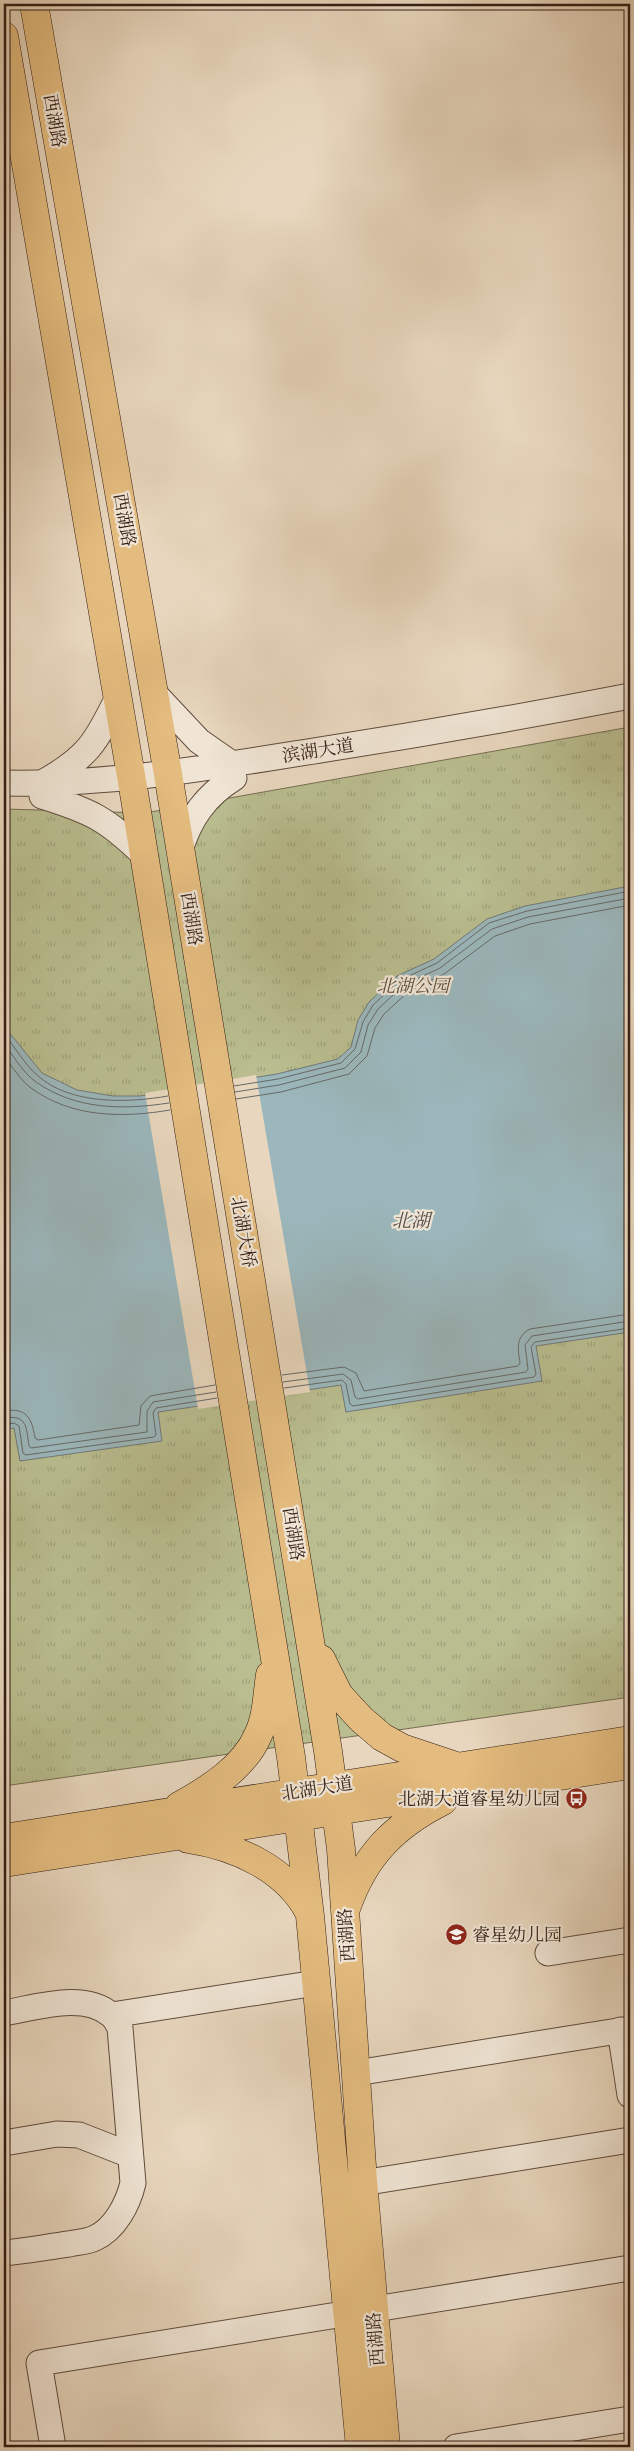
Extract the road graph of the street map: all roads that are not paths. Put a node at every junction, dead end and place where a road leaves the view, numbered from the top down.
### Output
1 (34, 4) edge
2 (4, 36) edge
3 (154, 692) junction
4 (630, 696) edge
5 (118, 697) junction
6 (630, 711) edge
7 (233, 771) junction
8 (169, 780) junction
9 (4, 783) edge
10 (133, 786) junction
11 (41, 790) junction
12 (4, 795) edge
13 (180, 850) junction
14 (144, 855) junction
15 (210, 1037) joint
16 (176, 1043) joint
17 (276, 1427) joint
18 (240, 1433) joint
19 (310, 1637) junction
20 (274, 1644) junction
21 (630, 1740) edge
22 (630, 1765) edge
23 (459, 1779) junction
24 (334, 1799) junction
25 (297, 1804) junction
26 (170, 1825) junction
27 (4, 1838) edge
28 (4, 1863) edge
29 (345, 1910) junction
30 (310, 1916) junction
31 (630, 1940) edge
32 (548, 1953) dead end
33 (316, 1982) junction
34 (4, 2013) edge
35 (112, 2016) junction
36 (625, 2030) edge
37 (356, 2072) junction
38 (630, 2095) edge
39 (630, 2140) edge
40 (4, 2143) edge
41 (130, 2155) junction
42 (363, 2182) junction
43 (335, 2187) junction
44 (4, 2253) edge
45 (630, 2268) edge
46 (373, 2309) junction
47 (347, 2314) junction
48 (630, 2419) edge
49 (53, 2447) edge
50 (360, 2447) edge
51 (386, 2447) edge
52 (456, 2447) edge

1 - 3 main road, 西湖路
2 - 5 main road, 西湖路
3 - 7 street
3 - 8 main road, 西湖路
4 - 7 street, 滨湖大道
5 - 10 main road, 西湖路
5 - 11 street
6 - 7 street, 滨湖大道
7 - 8 street, 滨湖大道
7 - 13 street
8 - 10 street, 滨湖大道
8 - 13 main road, 西湖路
9 - 11 street, 滨湖大道
10 - 11 street, 滨湖大道
10 - 14 main road, 西湖路
11 - 12 street, 滨湖大道
11 - 14 street
13 - 15 main road, 西湖路
14 - 16 main road, 西湖路
15 - 17 main road, 北湖大桥
16 - 18 main road, 北湖大桥
17 - 19 main road, 西湖路
18 - 20 main road, 西湖路
19 - 23 main road
19 - 24 main road, 西湖路
20 - 25 main road, 西湖路
20 - 26 main road
21 - 23 main road, 北湖大道
22 - 23 main road, 北湖大道
23 - 24 main road, 北湖大道
23 - 29 main road
24 - 25 main road, 北湖大道
24 - 29 main road, 西湖路
25 - 26 main road, 北湖大道
25 - 30 main road, 西湖路
26 - 27 main road, 北湖大道
26 - 28 main road, 北湖大道
26 - 30 main road
29 - 37 main road, 西湖路
30 - 33 main road, 西湖路
31 - 32 street
33 - 35 street
33 - 43 main road, 西湖路
34 - 35 street
35 - 41 street
36 - 37 street
36 - 38 street
37 - 42 main road, 西湖路
39 - 42 street
40 - 41 street
41 - 44 street
42 - 43 street
42 - 46 main road, 西湖路
43 - 47 main road, 西湖路
45 - 46 street
46 - 47 street
46 - 51 main road, 西湖路
47 - 49 street
47 - 50 main road, 西湖路
48 - 52 street

